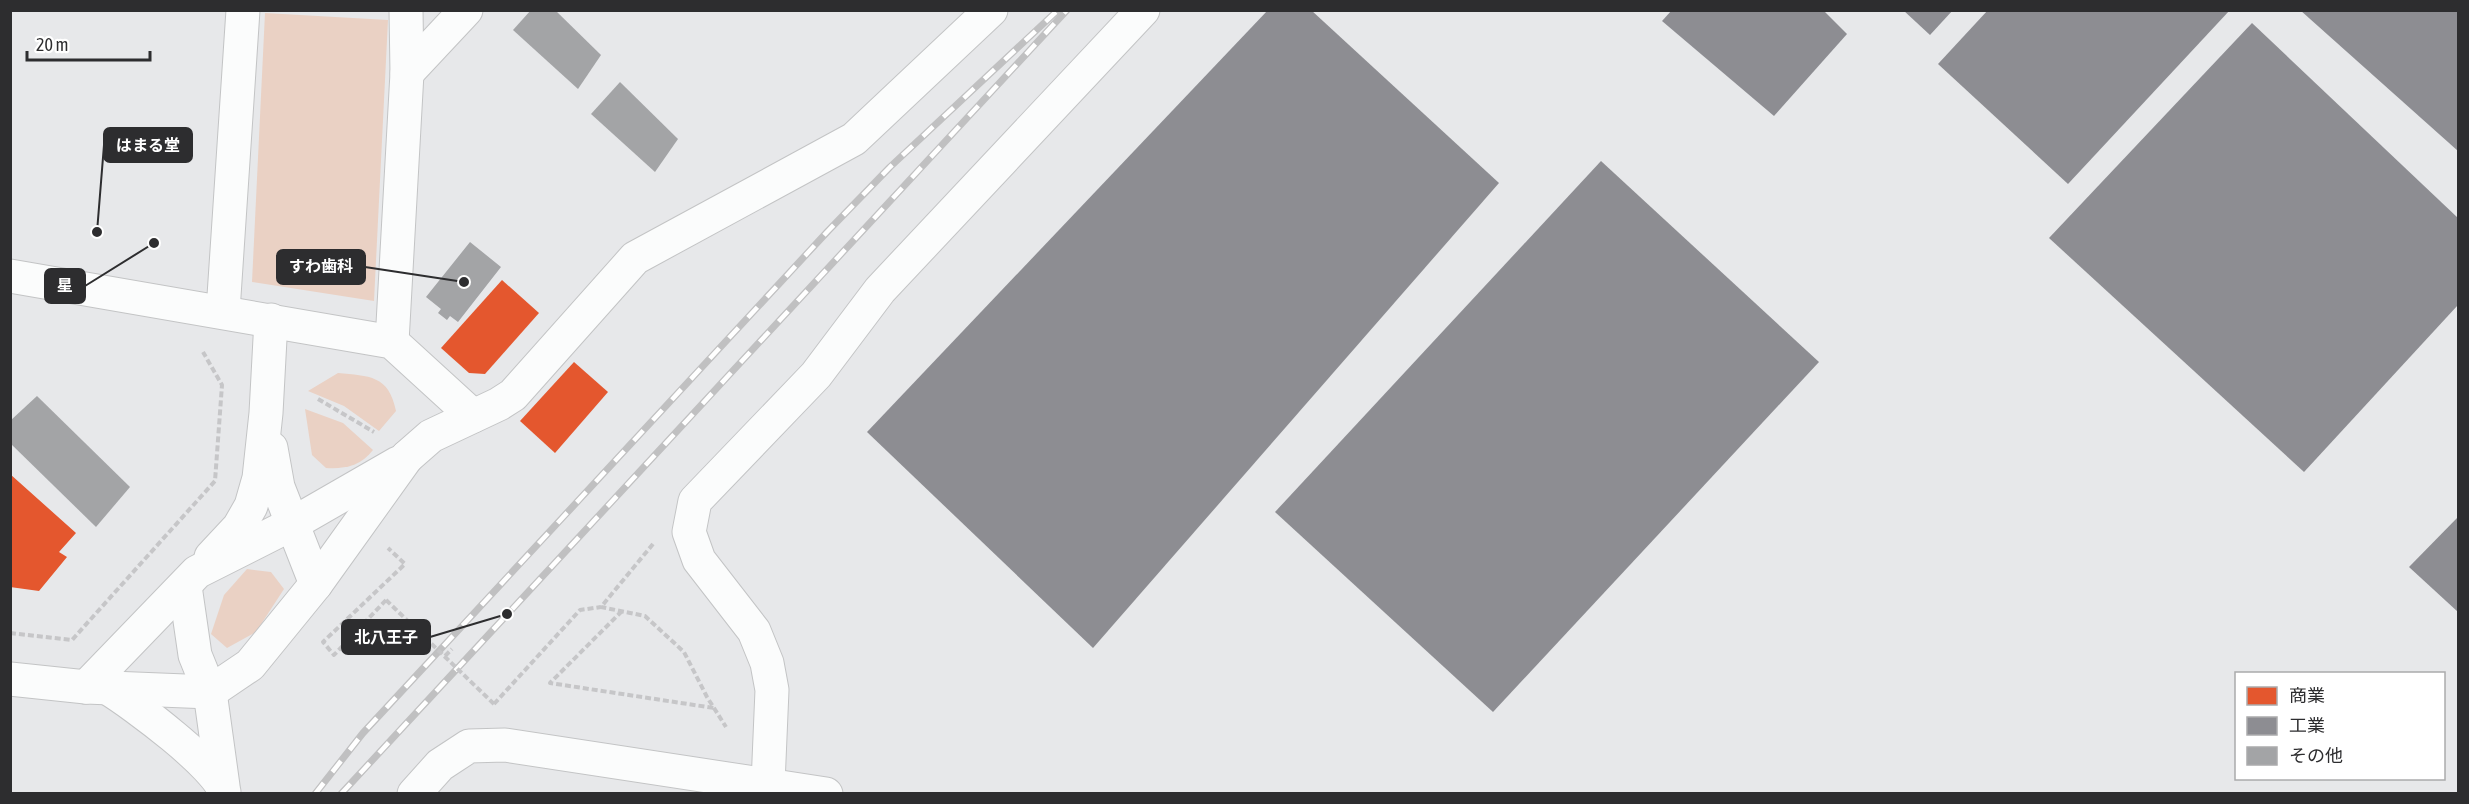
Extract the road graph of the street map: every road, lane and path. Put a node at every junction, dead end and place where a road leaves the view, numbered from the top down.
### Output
1 (243, 10) edge
2 (406, 10) edge
3 (466, 10) edge
4 (991, 10) edge
5 (1143, 10) edge
6 (407, 73) junction
7 (10, 276) edge
8 (223, 311) junction
9 (271, 321) junction
10 (392, 342) junction
11 (204, 352) dead end
12 (318, 399) dead end
13 (266, 413) junction
14 (473, 416) junction
15 (380, 435) dead end
16 (407, 457) junction
17 (292, 524) junction
18 (654, 544) dead end
19 (405, 564) dead end
20 (191, 579) junction
21 (315, 584) junction
22 (602, 606) junction
23 (622, 611) junction
24 (10, 633) edge
25 (452, 649) dead end
26 (444, 656) junction
27 (10, 679) edge
28 (97, 688) junction
29 (210, 692) junction
30 (714, 708) junction
31 (726, 727) dead end
32 (768, 784) junction
33 (224, 790) edge
34 (414, 794) edge
35 (826, 794) edge

1 - 8 street
2 - 6 street
3 - 6 street
4 - 14 street
5 - 32 street
6 - 10 street
7 - 8 street
8 - 9 street
9 - 10 street
9 - 13 street
10 - 14 street
11 - 24 path
12 - 15 path
13 - 17 street
13 - 20 street
14 - 16 street
16 - 17 street
16 - 21 street
17 - 20 street
17 - 21 street
18 - 22 path
19 - 26 path, bridge
20 - 28 street
20 - 29 street
21 - 29 street
22 - 23 path
22 - 26 path, bridge
23 - 30 path
23 - 30 path
25 - 26 path
27 - 28 street
28 - 29 street
28 - 33 street
29 - 33 street
30 - 31 path
32 - 34 street
32 - 35 street

